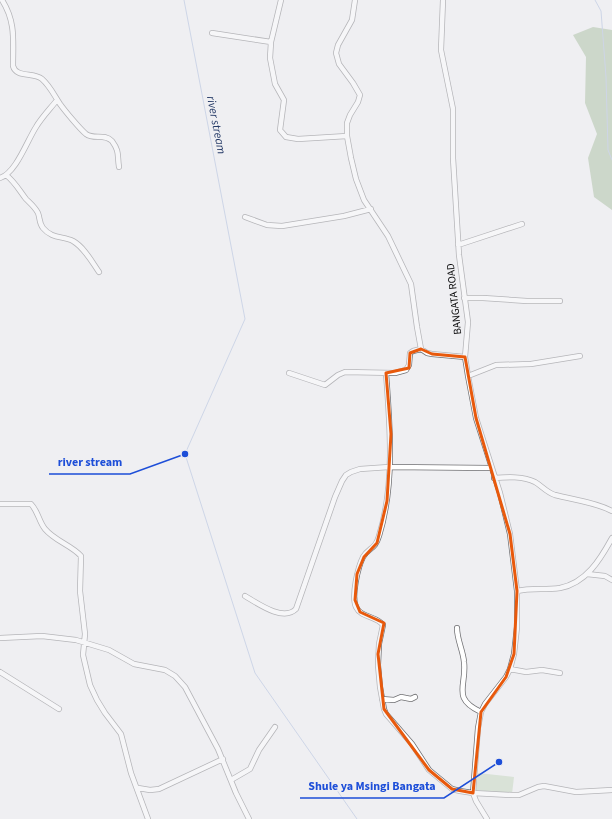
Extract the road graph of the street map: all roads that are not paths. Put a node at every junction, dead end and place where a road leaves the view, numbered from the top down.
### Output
1 (2, 0) edge
2 (281, 0) edge
3 (355, 0) edge
4 (443, 0) edge
5 (212, 32) dead end
6 (271, 42) junction
7 (57, 100) junction
8 (347, 136) junction
9 (120, 167) dead end
10 (6, 175) junction
11 (0, 178) edge
12 (371, 209) junction
13 (245, 217) dead end
14 (522, 224) dead end
15 (458, 245) junction
16 (99, 272) dead end
17 (464, 298) junction
18 (560, 301) dead end
19 (421, 348) junction
20 (580, 356) dead end
21 (465, 357) junction
22 (289, 373) dead end
23 (386, 373) junction
24 (468, 376) junction
25 (389, 467) junction
26 (491, 468) junction
27 (494, 478) junction
28 (0, 504) edge
29 (612, 511) edge
30 (612, 538) edge
31 (587, 574) junction
32 (612, 580) edge
33 (517, 591) junction
34 (245, 596) dead end
35 (457, 628) dead end
36 (0, 638) edge
37 (84, 642) junction
38 (510, 669) junction
39 (0, 672) edge
40 (560, 673) dead end
41 (415, 697) dead end
42 (382, 699) junction
43 (59, 709) dead end
44 (481, 712) junction
45 (275, 727) dead end
46 (223, 760) junction
47 (231, 780) junction
48 (138, 788) junction
49 (612, 790) edge
50 (473, 793) junction
51 (148, 819) edge
52 (249, 819) edge
53 (487, 819) edge

1 - 7 street
2 - 6 street
3 - 8 street
4 - 15 street, BANGATA ROAD
5 - 6 street
6 - 8 street
7 - 9 street
7 - 10 street
8 - 12 street
10 - 11 street
10 - 16 street
12 - 13 street
12 - 19 street
14 - 15 street
15 - 17 street, BANGATA ROAD
17 - 18 street
17 - 21 street, BANGATA ROAD
19 - 21 street
19 - 23 street
20 - 24 street
21 - 24 street, BANGATA ROAD
22 - 23 street
23 - 25 street
24 - 26 street, BANGATA ROAD
25 - 26 street
25 - 34 street
25 - 42 street
26 - 27 street, BANGATA ROAD
27 - 29 street
27 - 33 street, BANGATA ROAD
28 - 37 street
30 - 31 street
31 - 32 street
31 - 33 street
33 - 38 street, BANGATA ROAD
35 - 44 street
36 - 37 street
37 - 46 street
37 - 48 street
38 - 40 street
38 - 44 street, BANGATA ROAD
39 - 43 street
41 - 42 street
42 - 50 street
44 - 50 street, BANGATA ROAD
45 - 47 street
46 - 47 street
46 - 48 street
47 - 52 street
48 - 51 street
49 - 50 street
50 - 53 street

